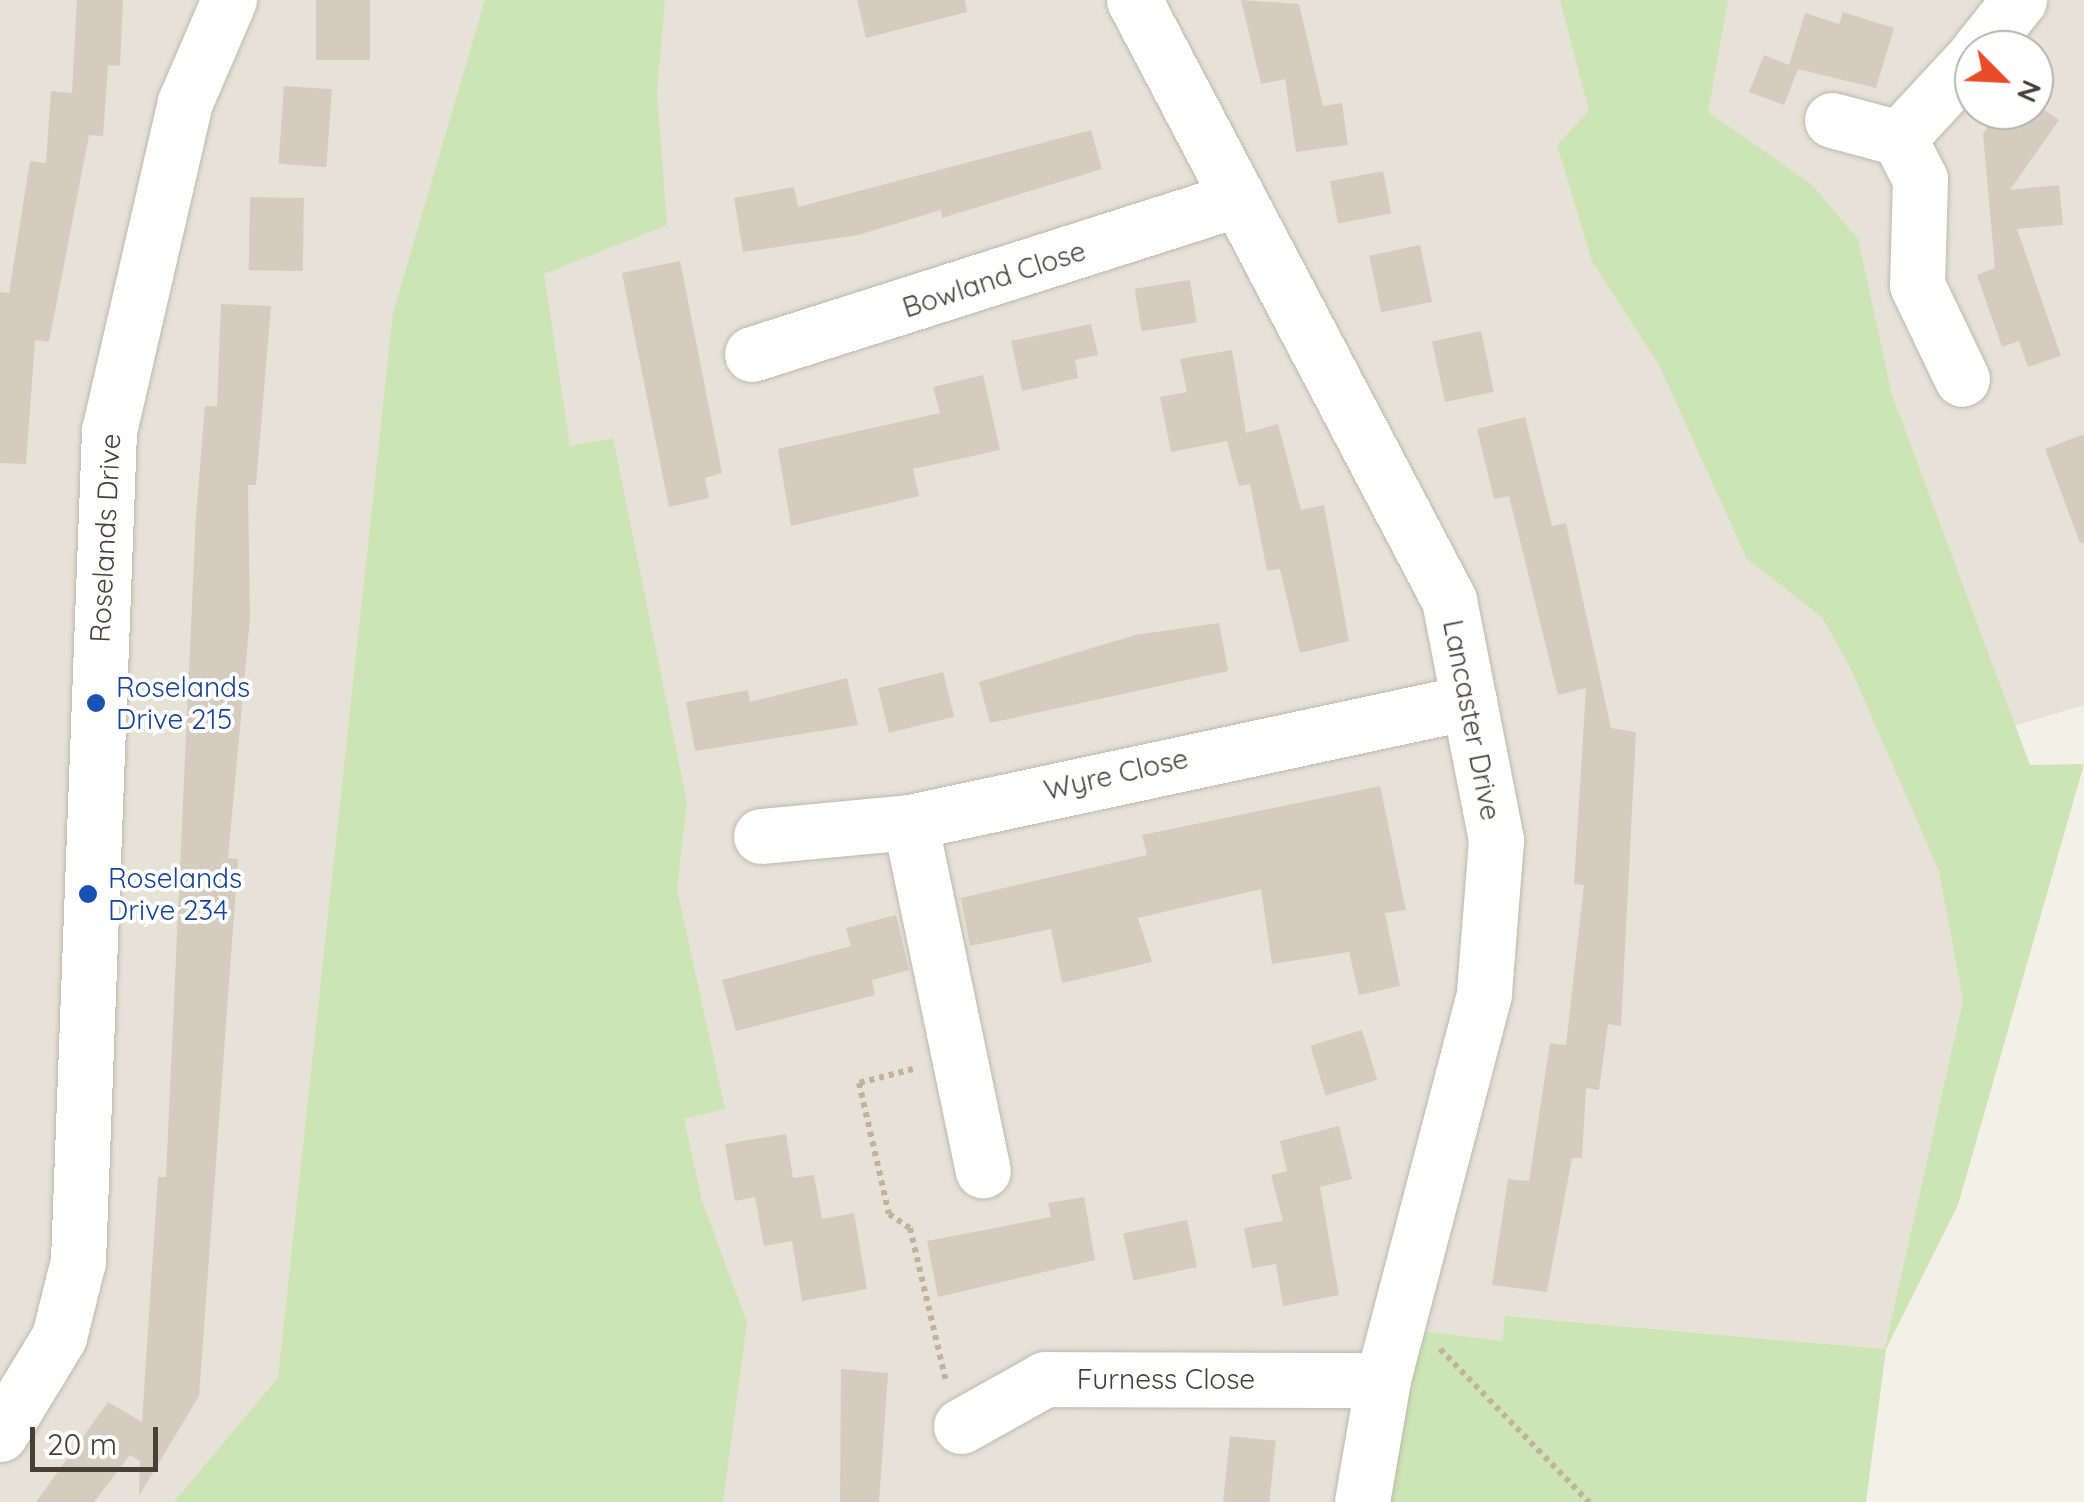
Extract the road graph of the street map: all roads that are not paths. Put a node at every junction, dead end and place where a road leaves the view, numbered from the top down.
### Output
1 (229, 0) edge
2 (1134, 0) edge
3 (2018, 0) edge
4 (1995, 30) edge
5 (1954, 88) edge
6 (1832, 120) dead end
7 (1910, 159) junction
8 (1234, 200) junction
9 (752, 354) dead end
10 (1962, 379) dead end
11 (1470, 702) junction
12 (910, 822) junction
13 (761, 836) dead end
14 (983, 1170) dead end
15 (1389, 1359) junction
16 (961, 1426) road end
17 (0, 1434) edge
18 (1362, 1502) edge

1 - 17 street, Roselands Drive
2 - 8 street, Lancaster Drive
3 - 4 street
5 - 7 street
6 - 7 street
7 - 10 street
8 - 9 street, Bowland Close
8 - 11 street, Lancaster Drive
11 - 12 street, Wyre Close
11 - 15 street, Lancaster Drive
12 - 13 street, Wyre Close
12 - 14 street
15 - 16 street, Furness Close
15 - 18 street, Lancaster Drive

